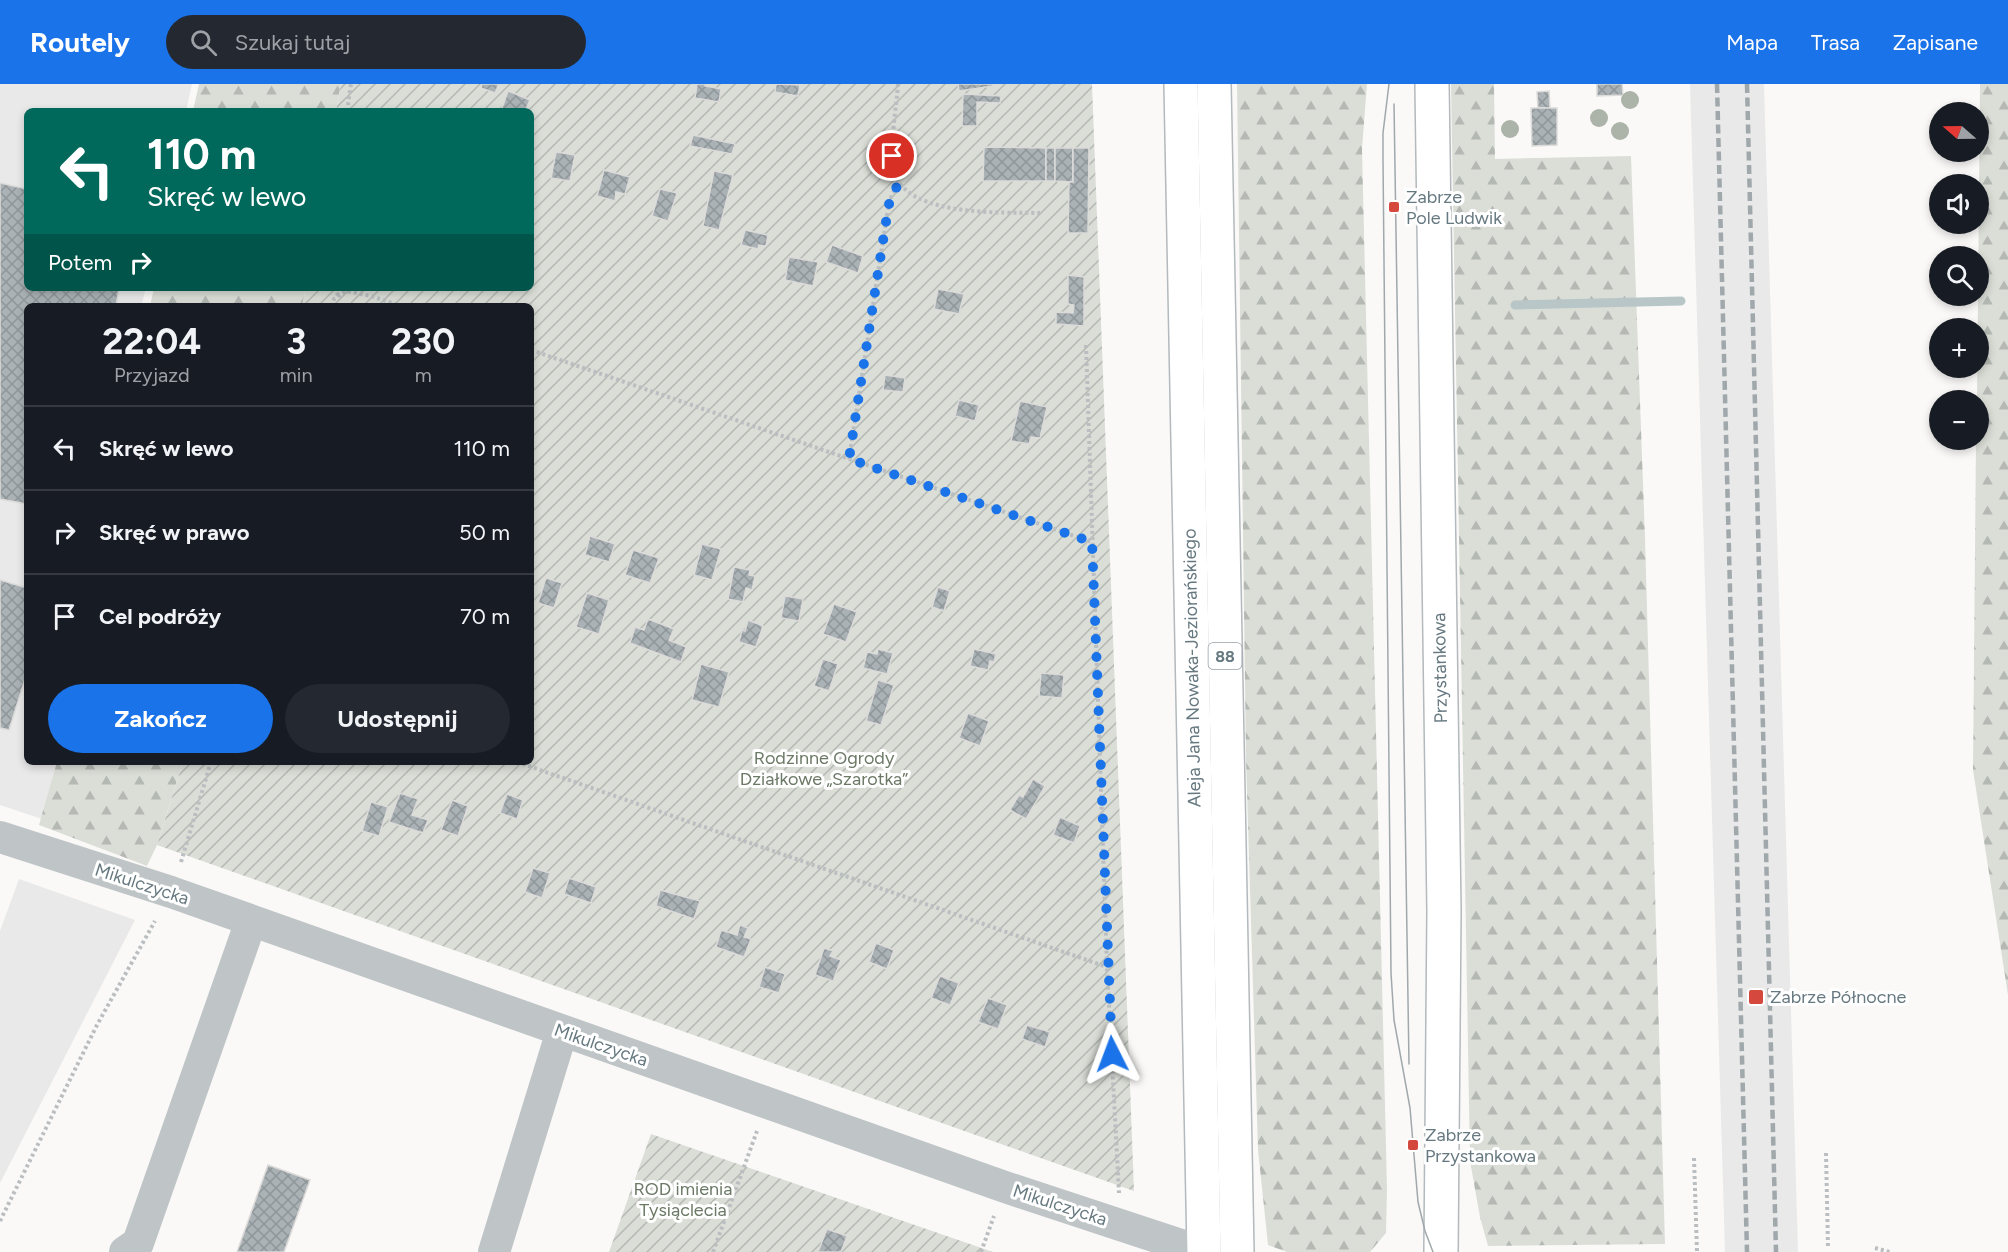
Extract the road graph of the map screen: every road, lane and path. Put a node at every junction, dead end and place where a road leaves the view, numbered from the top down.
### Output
1 (351, 84) edge
2 (898, 84) edge
3 (1181, 84) edge
4 (1214, 84) edge
5 (1432, 84) edge
6 (347, 108) edge
7 (901, 183) junction
8 (1040, 213) dead end
9 (335, 291) edge
10 (346, 291) edge
11 (346, 291) edge
12 (339, 296) junction
13 (332, 303) edge
14 (392, 303) edge
15 (1086, 345) dead end
16 (534, 352) edge
17 (849, 459) junction
18 (1092, 542) junction
19 (210, 765) edge
20 (526, 765) edge
21 (0, 837) edge
22 (171, 892) junction
23 (251, 921) junction
24 (1107, 967) junction
25 (562, 1030) junction
26 (767, 1103) junction
27 (1826, 1153) dead end
28 (1694, 1158) dead end
29 (1005, 1187) junction
30 (0, 1221) edge
31 (1116, 1224) junction
32 (1237, 1240) edge
33 (1828, 1248) dead end
34 (1875, 1248) dead end
35 (139, 1249) edge
36 (494, 1252) edge
37 (713, 1252) edge
38 (981, 1252) edge
39 (1203, 1252) edge
40 (1441, 1252) edge
41 (1697, 1252) edge
42 (1890, 1252) edge

1 - 6 path
2 - 7 path
3 - 39 main road, Aleja Jana Nowaka-Jeziorańskiego / 88
4 - 32 main road, Aleja Jana Nowaka-Jeziorańskiego / 88
5 - 40 main road, Przystankowa
7 - 8 path
7 - 17 path
9 - 12 path
10 - 14 path
11 - 12 path
12 - 13 path
15 - 18 path
16 - 17 path
17 - 18 path
18 - 24 path
19 - 22 path
20 - 24 path
21 - 22 street, Mikulczycka
22 - 23 street, Mikulczycka
22 - 30 path
23 - 25 street, Mikulczycka
23 - 35 street
24 - 31 path
25 - 26 street, Mikulczycka
25 - 36 street
26 - 29 street, Mikulczycka
26 - 37 path
27 - 33 path
28 - 41 path
29 - 31 street, Mikulczycka
29 - 38 path
31 - 39 street, Mikulczycka
34 - 42 path

